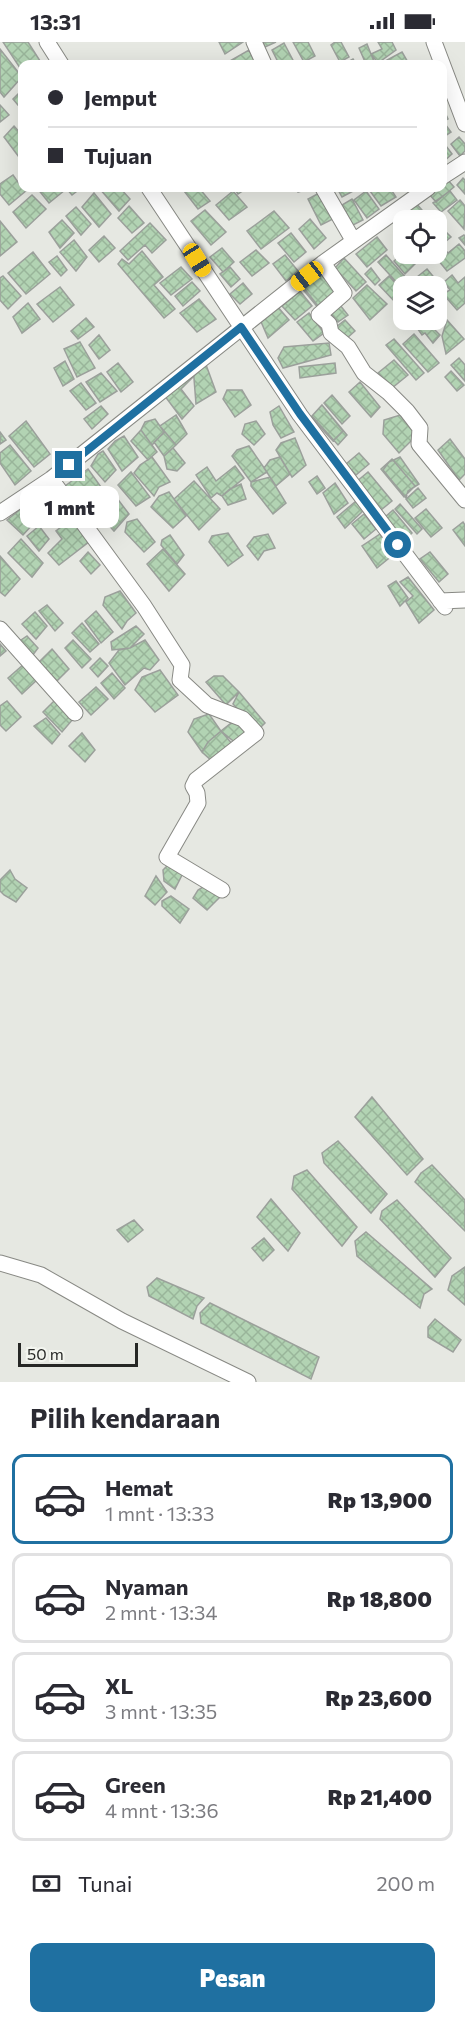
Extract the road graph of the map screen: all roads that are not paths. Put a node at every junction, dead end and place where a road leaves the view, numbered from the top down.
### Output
1 (47, 42) edge
2 (254, 42) edge
3 (434, 42) edge
4 (59, 60) edge
5 (262, 60) edge
6 (441, 60) edge
7 (447, 76) edge
8 (465, 124) edge
9 (465, 162) edge
10 (447, 174) edge
11 (152, 192) edge
12 (325, 192) edge
13 (422, 192) edge
14 (353, 240) junction
15 (323, 263) junction
16 (241, 327) junction
17 (51, 479) junction
18 (465, 500) edge
19 (0, 513) edge
20 (465, 600) edge
21 (0, 629) edge
22 (75, 713) dead end
23 (222, 890) dead end
24 (0, 1263) edge
25 (248, 1382) edge

1 - 4 street
2 - 5 street
3 - 6 street
7 - 8 street
9 - 10 street
11 - 16 street
12 - 14 street
13 - 14 street
14 - 15 street
15 - 16 street
15 - 18 street
16 - 17 street
16 - 20 street
17 - 19 street
17 - 23 street
21 - 22 street
24 - 25 street

